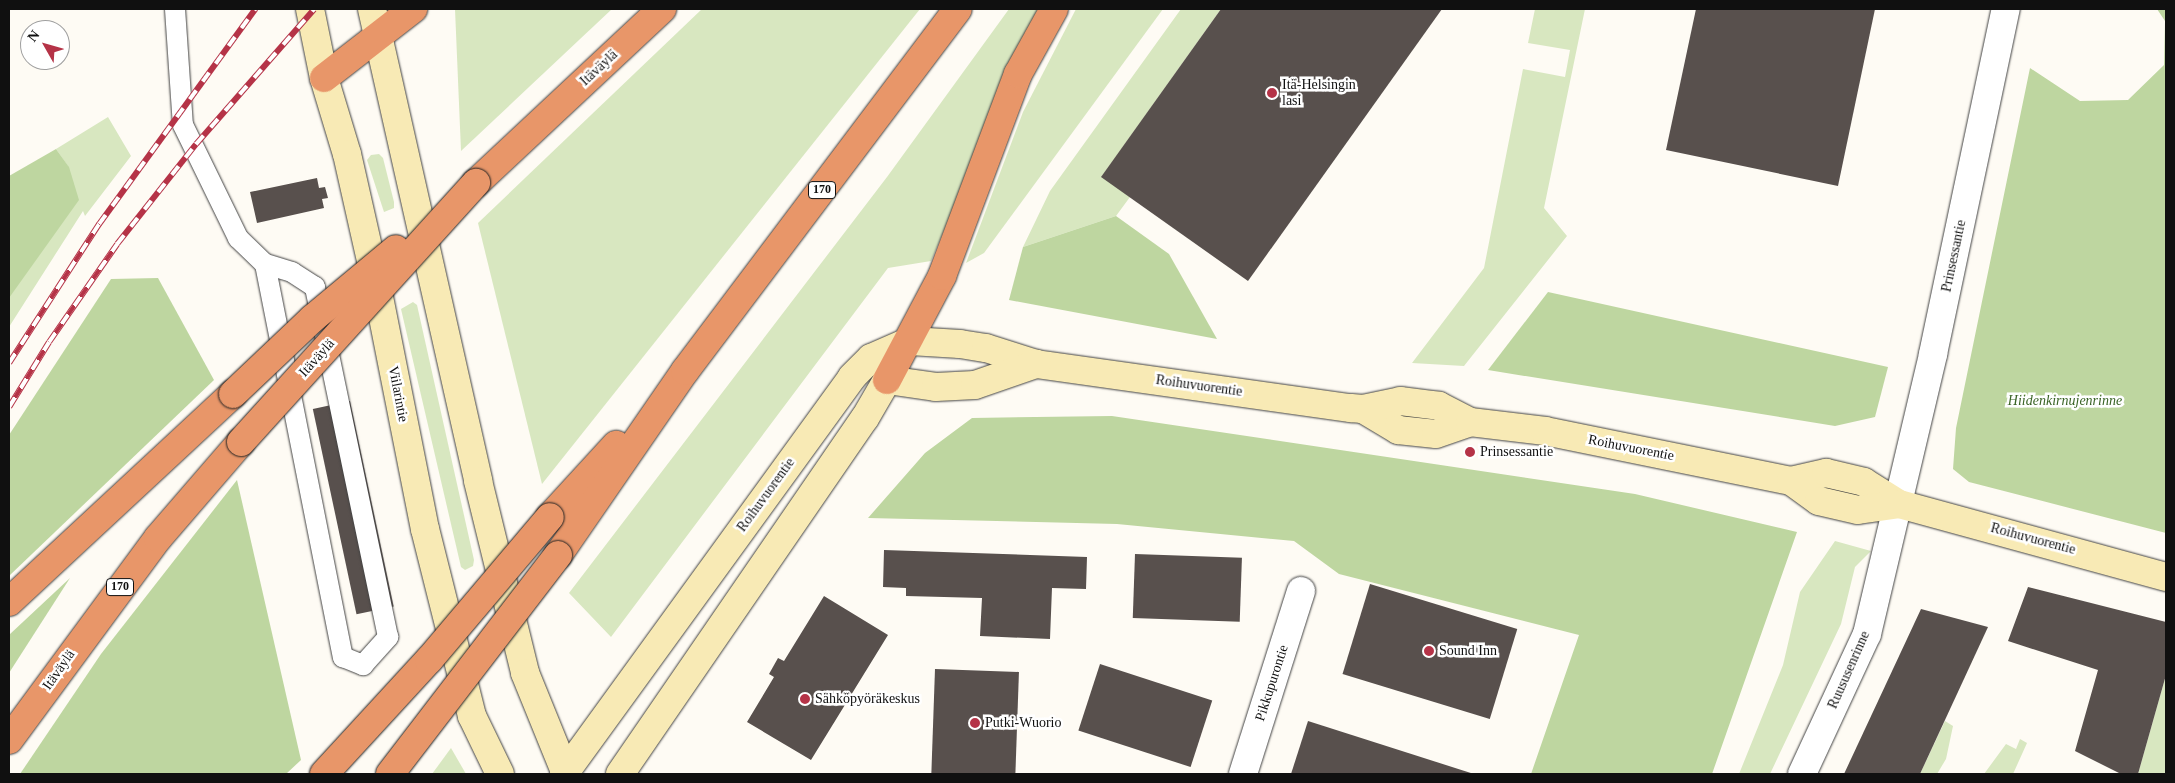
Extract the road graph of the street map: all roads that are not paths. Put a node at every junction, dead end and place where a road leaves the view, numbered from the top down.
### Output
1 (175, 9) edge
2 (310, 9) edge
3 (372, 9) edge
4 (413, 9) edge
5 (662, 9) edge
6 (958, 9) edge
7 (1054, 9) edge
8 (2006, 9) edge
9 (377, 37) junction
10 (324, 78) junction
11 (476, 183) junction
12 (265, 264) junction
13 (910, 341) junction
14 (1036, 364) junction
15 (685, 371) junction
16 (887, 380) junction
17 (1899, 504) junction
18 (2166, 577) edge
19 (1301, 591) dead end
20 (9, 602) edge
21 (9, 740) edge
22 (324, 774) edge
23 (390, 774) edge
24 (500, 774) edge
25 (565, 774) edge
26 (620, 774) edge
27 (1243, 774) edge
28 (1802, 774) edge

1 - 12 lane
2 - 10 main road, Viilarintie
3 - 9 main road
4 - 9 highway
5 - 11 highway, Itäväylä / 170
6 - 15 highway, 170
7 - 13 highway
8 - 17 street, Prinsessantie
9 - 10 highway
9 - 25 main road
10 - 24 main road, Viilarintie
11 - 20 highway, bridge
11 - 21 highway, Itäväylä / 170, bridge
12 - 12 lane
13 - 14 main road, Roihuvuorentie
13 - 16 highway
13 - 25 main road, Roihuvuorentie
14 - 16 main road, Roihuvuorentie
14 - 17 main road, Roihuvuorentie
15 - 22 highway, bridge
15 - 23 highway, 170, bridge
16 - 26 main road
17 - 18 main road, Roihuvuorentie
17 - 28 street, Ruususenrinne
19 - 27 street, Pikkupurontie

